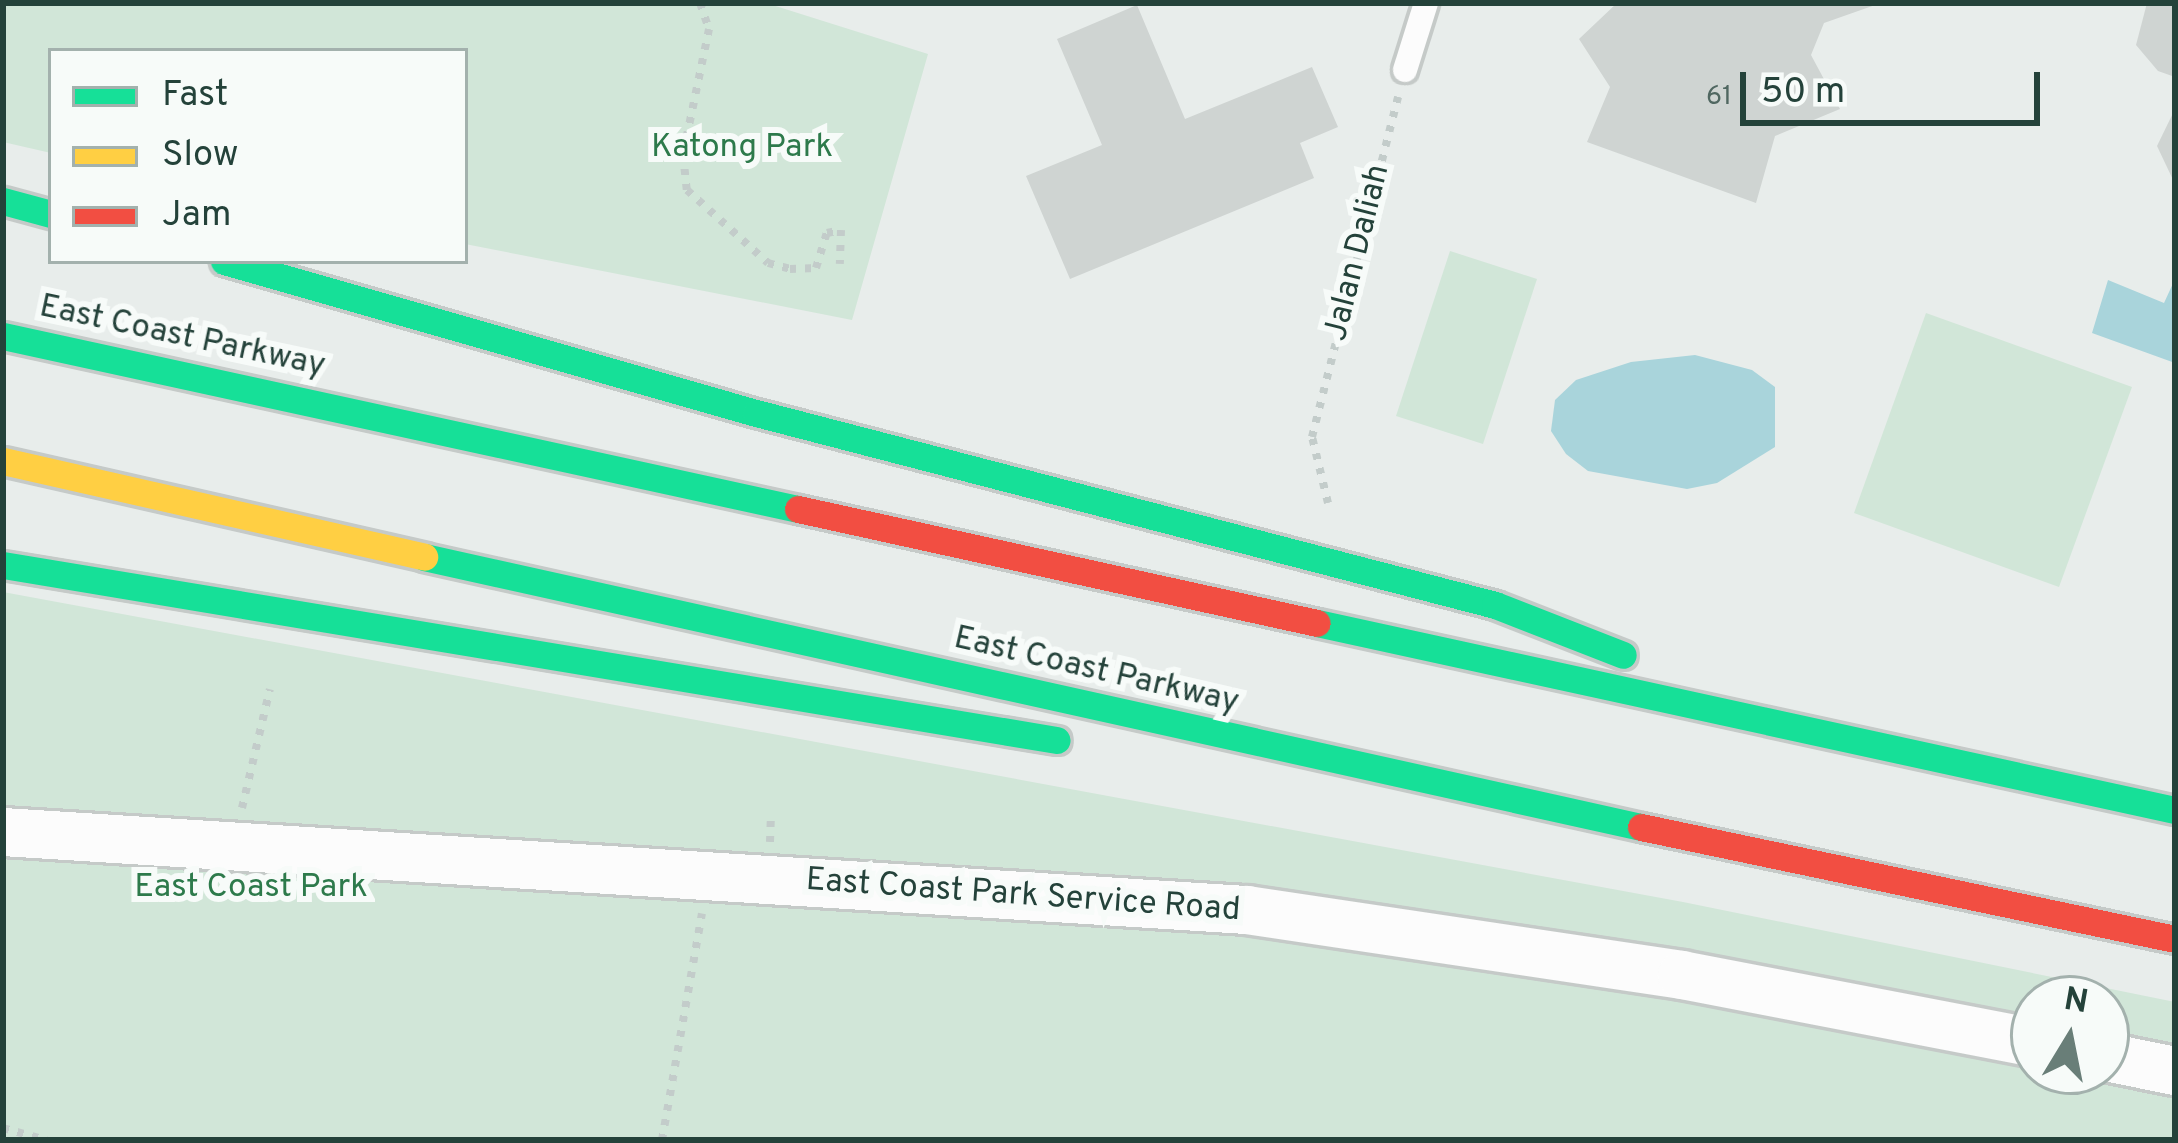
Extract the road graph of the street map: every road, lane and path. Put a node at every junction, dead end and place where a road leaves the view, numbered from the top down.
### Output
1 (700, 3) edge
2 (1426, 3) edge
3 (1405, 70) joint
4 (3, 201) edge
5 (48, 213) edge
6 (234, 264) edge
7 (840, 264) dead end
8 (3, 336) edge
9 (3, 460) edge
10 (1328, 503) dead end
11 (3, 565) edge
12 (270, 689) dead end
13 (1813, 729) junction
14 (1215, 737) junction
15 (1092, 745) dead end
16 (1146, 749) dead end
17 (2175, 810) edge
18 (771, 819) dead end
19 (3, 832) edge
20 (770, 840) dead end
21 (234, 844) junction
22 (712, 878) junction
23 (2175, 939) edge
24 (2010, 1038) edge
25 (2130, 1062) edge
26 (2175, 1071) edge
27 (3, 1127) edge
28 (46, 1140) edge
29 (662, 1140) edge

1 - 7 path
2 - 3 lane
3 - 10 path, Jalan Daliah
4 - 5 highway
6 - 13 highway
8 - 13 highway, East Coast Parkway
9 - 14 highway, East Coast Parkway
11 - 15 highway
12 - 21 path
13 - 17 highway, East Coast Parkway
14 - 16 highway
14 - 23 highway, East Coast Parkway
18 - 20 path
19 - 21 street, East Coast Park Service Road
21 - 22 street, East Coast Park Service Road
22 - 24 street, East Coast Park Service Road
22 - 29 path
25 - 26 street
27 - 28 path

